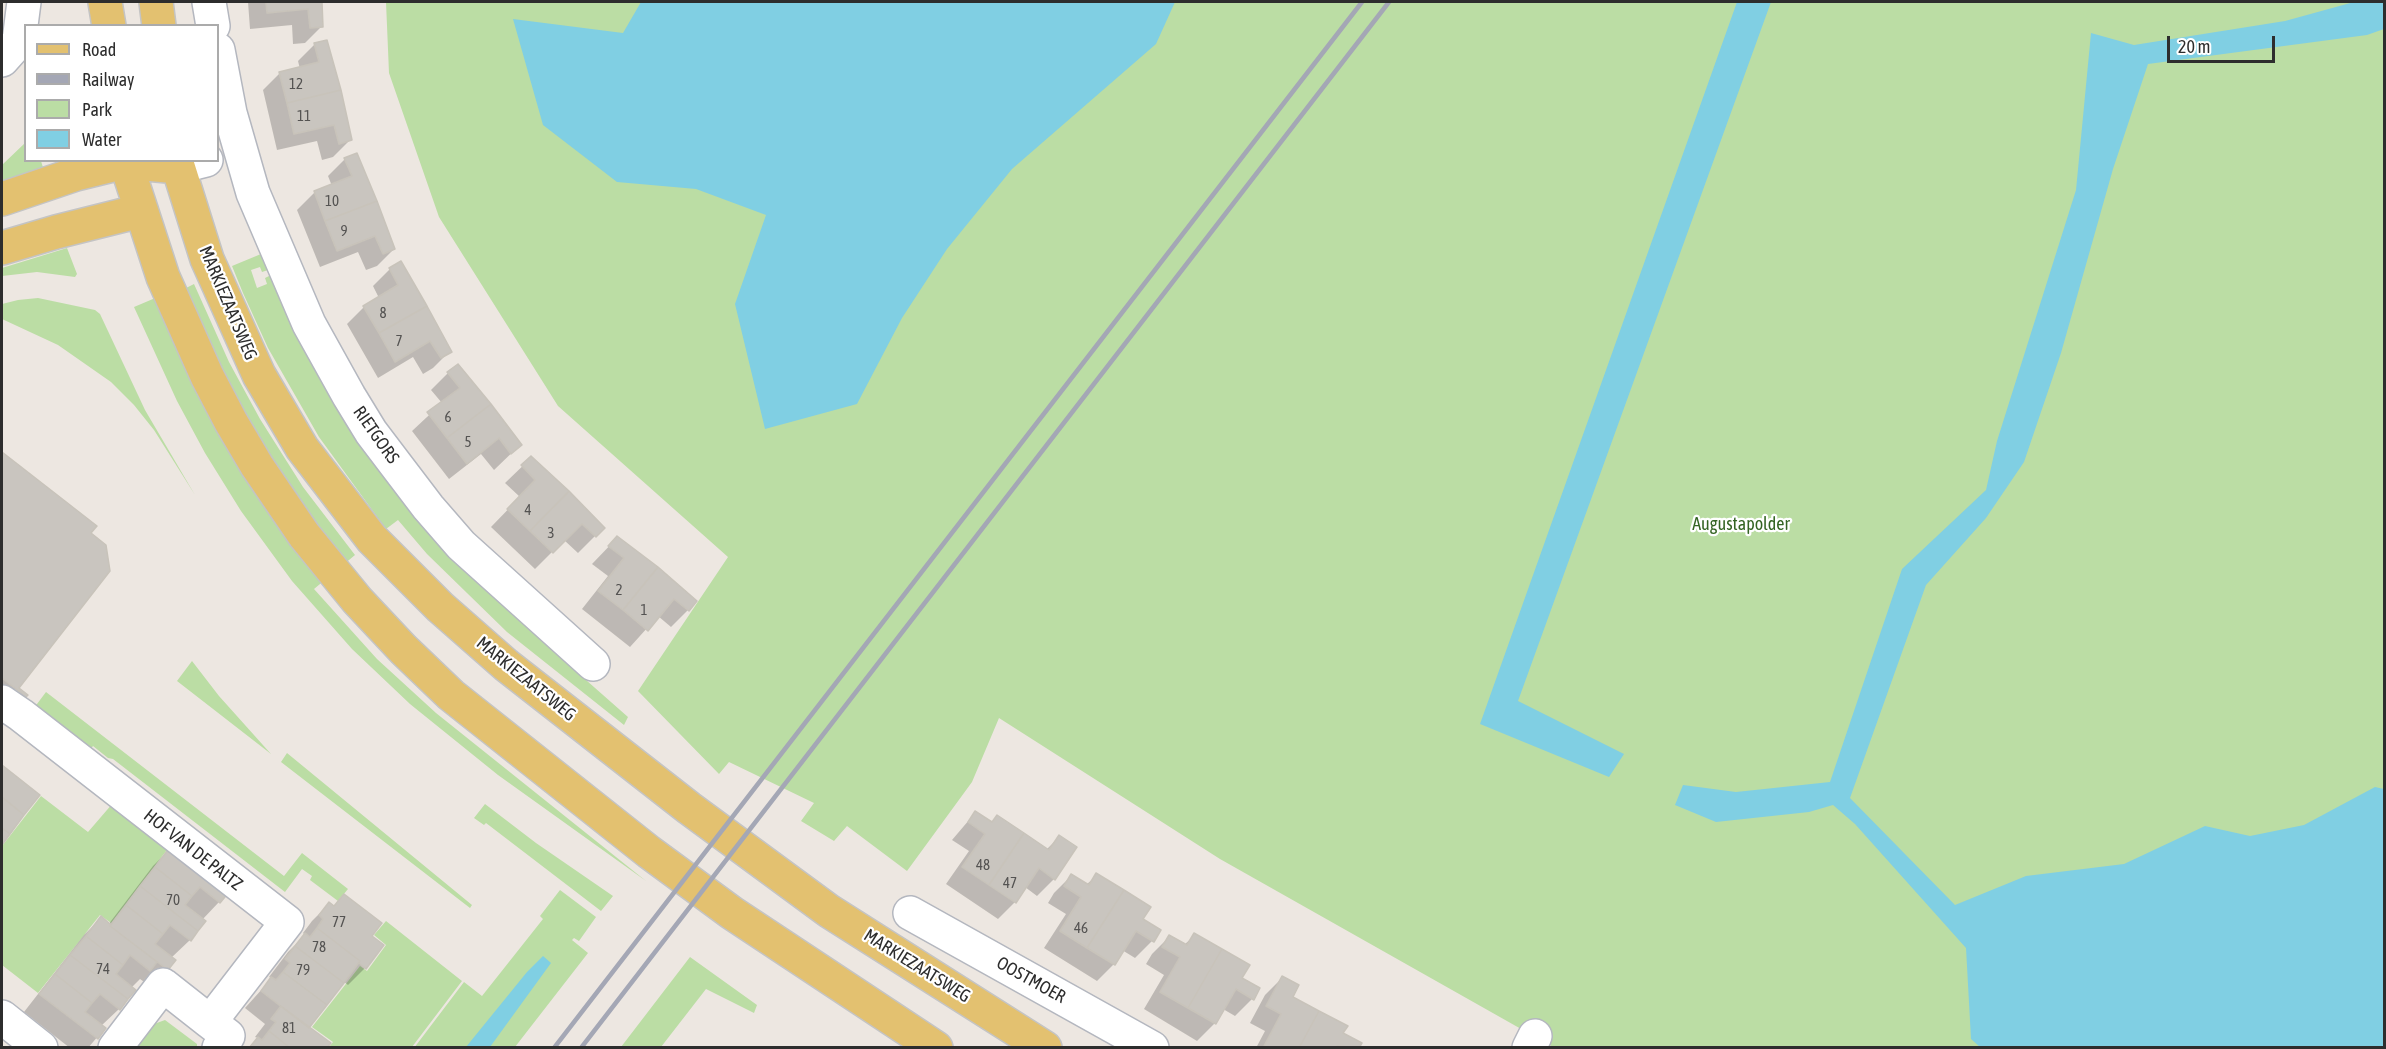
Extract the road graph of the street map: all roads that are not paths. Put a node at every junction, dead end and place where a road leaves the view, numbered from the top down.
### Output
1 (24, 2) edge
2 (105, 2) edge
3 (156, 2) edge
4 (209, 2) edge
5 (109, 24) edge
6 (159, 24) edge
7 (213, 24) edge
8 (219, 59) edge
9 (2, 60) edge
10 (229, 154) edge
11 (121, 162) edge
12 (125, 162) edge
13 (156, 162) edge
14 (187, 163) edge
15 (2, 199) edge
16 (140, 211) junction
17 (2, 248) edge
18 (593, 664) dead end
19 (2, 702) edge
20 (910, 913) dead end
21 (2, 1017) edge
22 (215, 1034) edge
23 (41, 1047) edge
24 (115, 1047) edge
25 (936, 1047) edge
26 (1045, 1047) edge
27 (1152, 1047) edge

1 - 9 street
2 - 5 main road
3 - 6 main road
4 - 7 street
8 - 10 street, RIETGORS
10 - 18 street, RIETGORS
11 - 15 main road
12 - 16 main road
13 - 14 main road
14 - 16 main road
14 - 26 main road, MARKIEZAATSWEG
16 - 17 main road
16 - 25 main road
19 - 22 street, HOF VAN DE PALTZ
20 - 27 street, OOSTMOER
21 - 23 street
22 - 24 street, HOF VAN DE PALTZ

